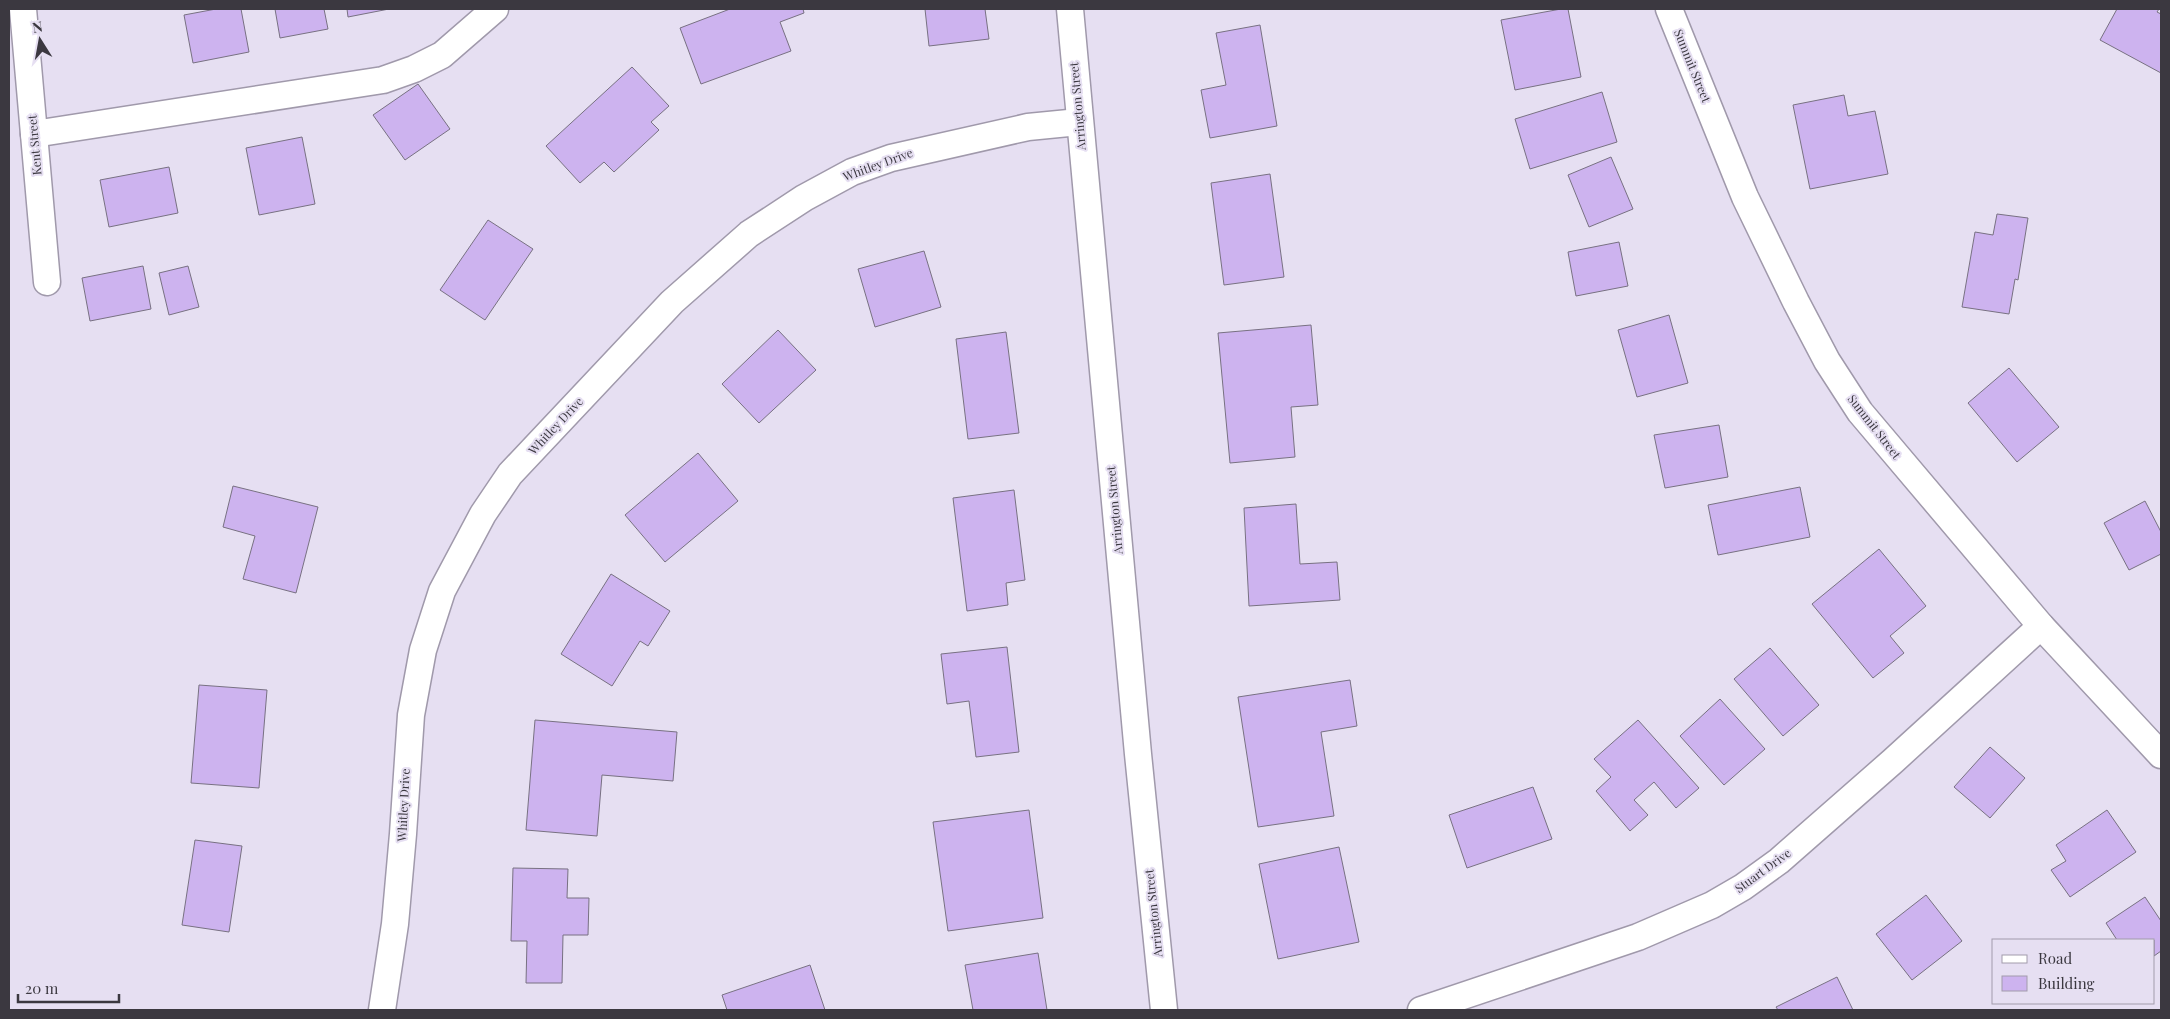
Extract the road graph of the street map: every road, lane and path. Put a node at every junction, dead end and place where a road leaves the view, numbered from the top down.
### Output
1 (23, 9) edge
2 (495, 9) edge
3 (1070, 9) edge
4 (1669, 9) edge
5 (1080, 122) junction
6 (34, 134) junction
7 (47, 282) dead end
8 (2041, 626) junction
9 (2161, 755) edge
10 (1454, 1005) edge
11 (382, 1010) edge
12 (1164, 1010) edge
13 (1421, 1010) edge

1 - 6 street, Kent Street
2 - 6 street
3 - 5 street, Arrington Street
4 - 8 street, Summit Street
5 - 11 street, Whitley Drive
5 - 12 street, Arrington Street
6 - 7 street, Kent Street
8 - 9 street, Summit Street
8 - 10 street, Stuart Drive
10 - 13 street, Stuart Drive

